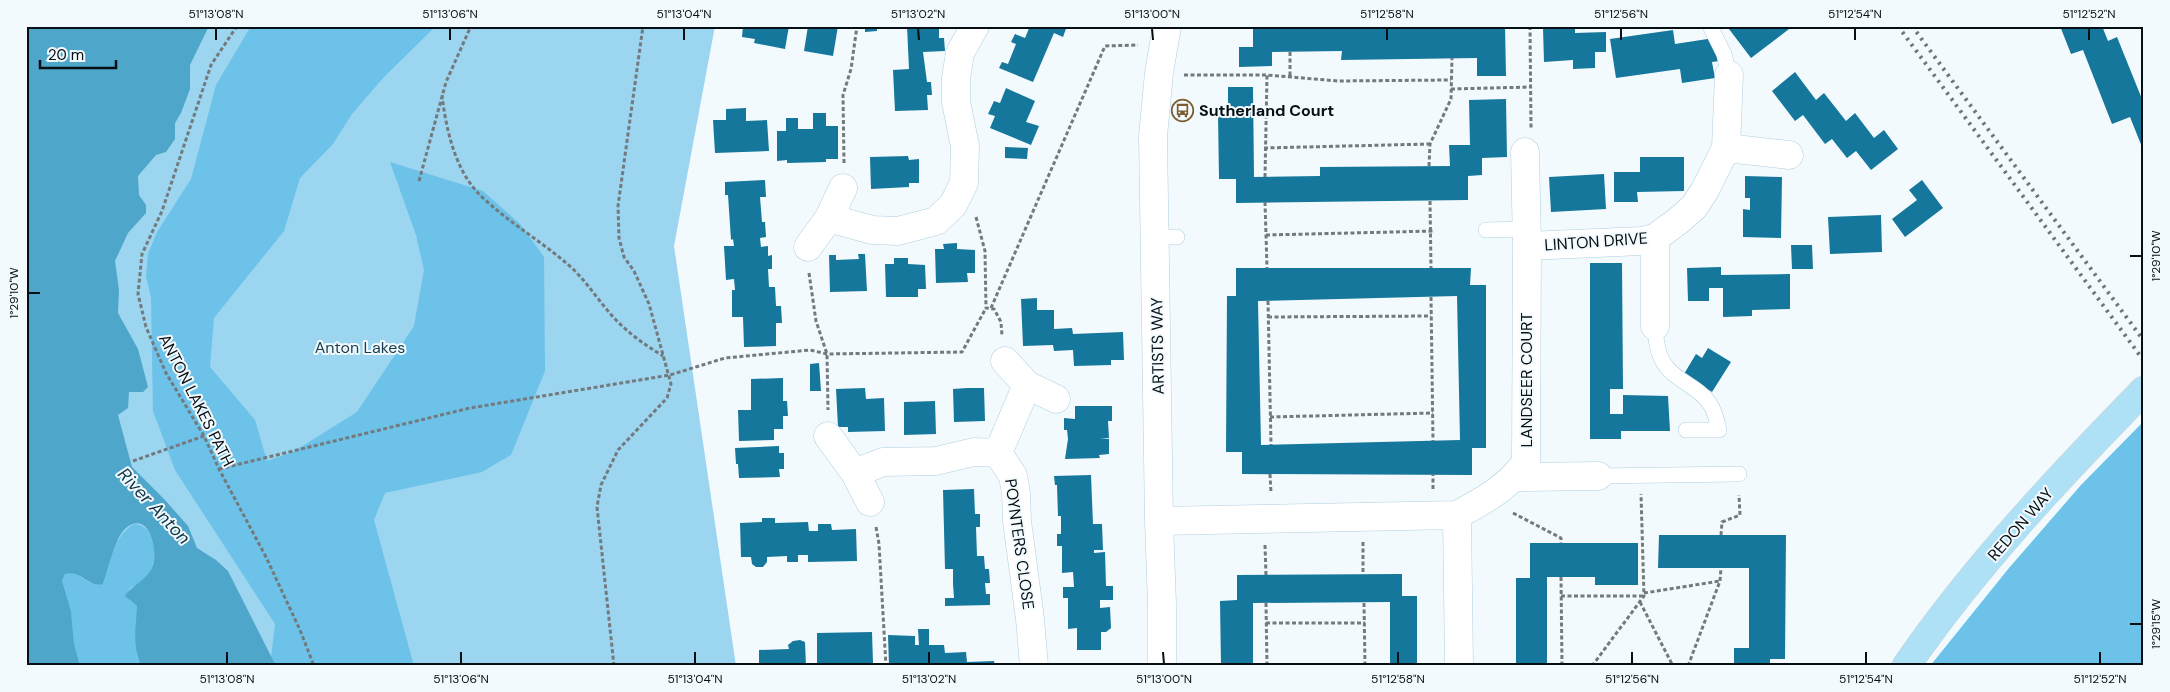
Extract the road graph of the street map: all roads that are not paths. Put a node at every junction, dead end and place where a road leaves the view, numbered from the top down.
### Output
1 (975, 26) edge
2 (1710, 26) edge
3 (1165, 36) edge
4 (1729, 75) joint
5 (1726, 148) junction
6 (1525, 152) road end
7 (1789, 155) dead end
8 (843, 188) road end
9 (830, 218) junction
10 (1486, 230) dead end
11 (1526, 237) junction
12 (1655, 238) junction
13 (808, 247) road end
14 (1655, 326) joint
15 (1005, 361) road end
16 (1027, 385) junction
17 (2144, 390) edge
18 (1056, 399) dead end
19 (1686, 430) dead end
20 (828, 436) road end
21 (998, 453) junction
22 (855, 473) junction
23 (1739, 474) road end
24 (1598, 476) joint
25 (1516, 477) junction
26 (870, 502) road end
27 (1457, 515) junction
28 (1159, 521) junction
29 (1034, 666) edge
30 (1162, 666) edge
31 (1459, 666) edge
32 (1906, 666) edge

1 - 9 street
2 - 4 lane
3 - 28 street, ARTISTS WAY
4 - 5 street, LINTON DRIVE
5 - 7 street
5 - 12 street, LINTON DRIVE
6 - 11 street, LANDSEER COURT
8 - 9 street
9 - 13 street
10 - 11 lane
11 - 12 street, LINTON DRIVE
11 - 25 street, LANDSEER COURT
12 - 14 street
14 - 19 lane
15 - 16 street
16 - 18 street
16 - 21 street
17 - 32 main road, REDON WAY
20 - 22 street
21 - 22 street
21 - 29 street, POYNTERS CLOSE
22 - 26 street
23 - 24 lane
24 - 25 street
25 - 27 street
27 - 28 street
27 - 31 street
28 - 30 street, ARTISTS WAY

